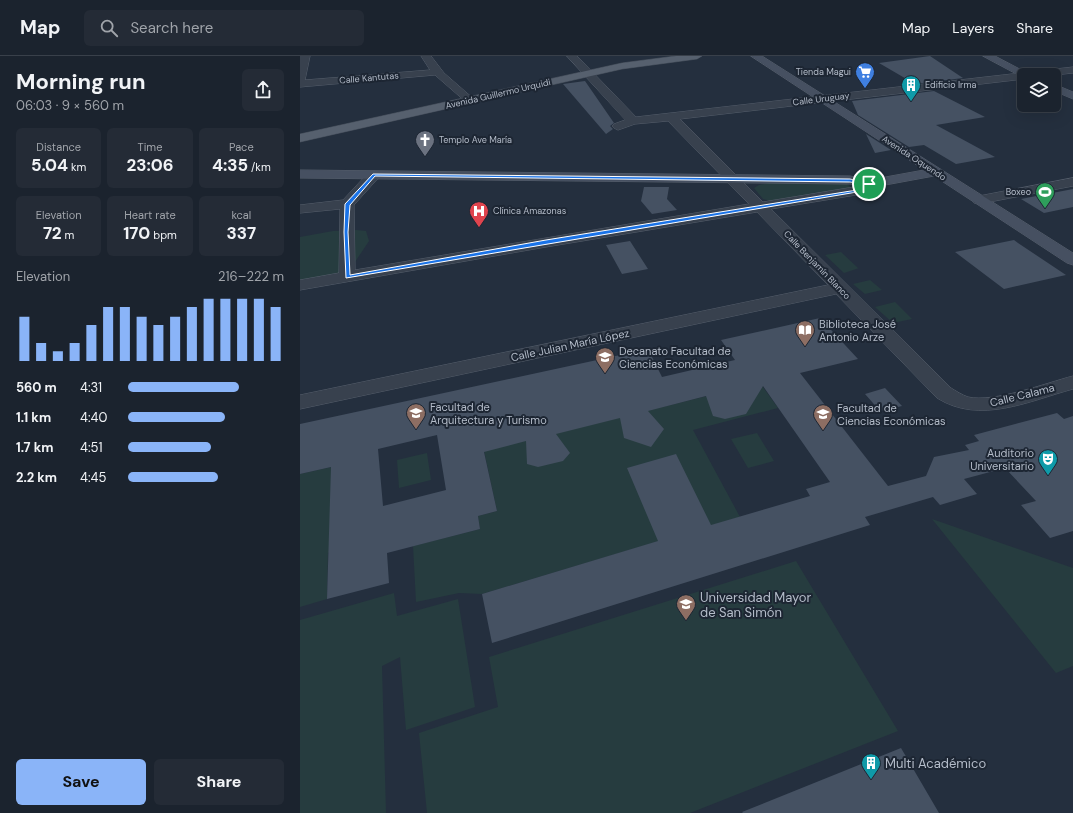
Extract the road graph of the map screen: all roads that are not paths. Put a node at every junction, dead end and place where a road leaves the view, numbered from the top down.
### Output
1 (426, 56) edge
2 (572, 56) edge
3 (657, 56) edge
4 (697, 56) edge
5 (756, 56) edge
6 (988, 56) edge
7 (303, 57) edge
8 (1073, 70) edge
9 (586, 71) junction
10 (1017, 71) edge
11 (1061, 71) edge
12 (438, 72) junction
13 (1017, 76) edge
14 (300, 80) edge
15 (300, 84) edge
16 (1061, 90) edge
17 (1073, 96) edge
18 (467, 97) junction
19 (823, 99) junction
20 (671, 117) junction
21 (633, 122) junction
22 (618, 126) dead end
23 (300, 130) edge
24 (300, 138) edge
25 (937, 172) junction
26 (300, 174) edge
27 (374, 175) junction
28 (734, 179) junction
29 (1073, 182) edge
30 (869, 184) junction
31 (979, 200) junction
32 (347, 204) junction
33 (761, 207) junction
34 (300, 209) edge
35 (1073, 260) edge
36 (348, 276) junction
37 (300, 285) edge
38 (840, 288) junction
39 (1073, 382) edge
40 (300, 402) edge
41 (970, 404) joint

1 - 12 street
2 - 9 street
3 - 9 main road, Avenida Guillermo Urquidi
4 - 9 main road, Avenida Guillermo Urquidi
5 - 19 main road, Avenida Oquendo
6 - 10 main road
7 - 14 street
8 - 11 street
9 - 18 main road, Avenida Guillermo Urquidi
9 - 21 street
12 - 15 street, Calle Kantutas
12 - 18 street
13 - 19 street, Calle Uruguay
16 - 17 main road
18 - 23 main road, Avenida Guillermo Urquidi
18 - 24 main road, Avenida Guillermo Urquidi
19 - 20 street, Calle Uruguay
19 - 25 main road, Avenida Oquendo
20 - 21 street, Calle Uruguay
20 - 28 street, Calle Benjamín Blanco
21 - 22 street, Calle Uruguay
25 - 30 main road
25 - 31 main road, Avenida Oquendo
26 - 27 main road
27 - 28 main road
27 - 32 street
28 - 30 main road
28 - 33 street, Calle Benjamín Blanco
29 - 31 street
30 - 33 street
31 - 35 main road, Avenida Oquendo
32 - 34 street
32 - 36 street
33 - 36 street
33 - 38 street, Calle Benjamín Blanco
36 - 37 street
38 - 40 street, Calle Julian María López
38 - 41 street, Calle Benjamín Blanco
39 - 41 street, Calle Calama

